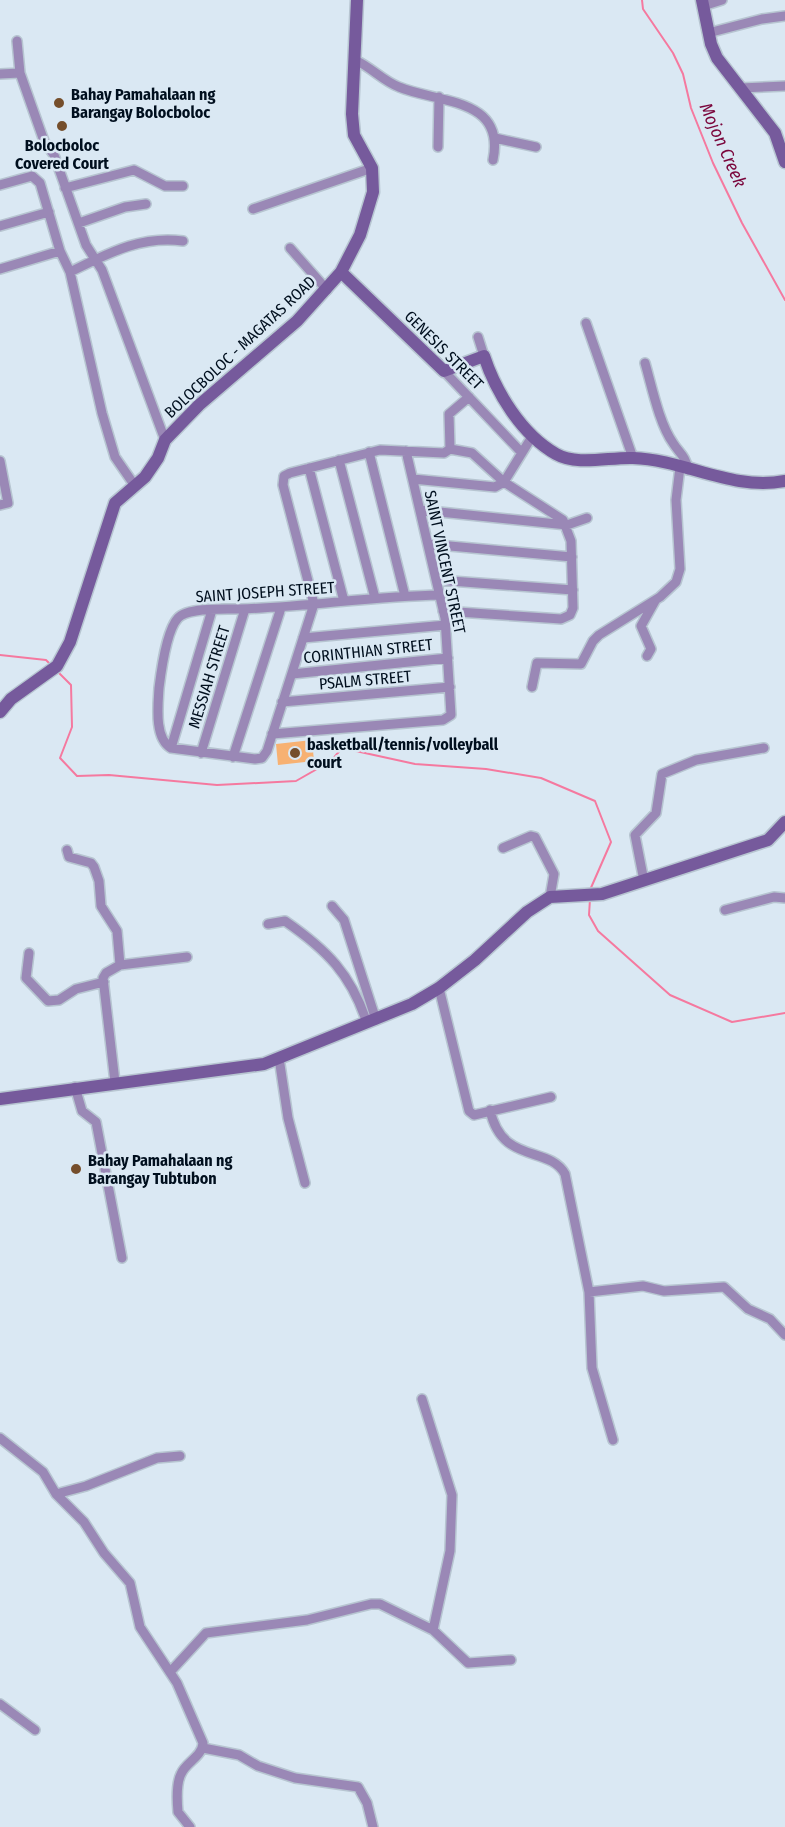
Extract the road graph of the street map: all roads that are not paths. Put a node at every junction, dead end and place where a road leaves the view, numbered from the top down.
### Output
1 (357, 0) edge
2 (722, 0) edge
3 (702, 3) edge
4 (785, 16) edge
5 (708, 33) junction
6 (17, 40) dead end
7 (355, 60) junction
8 (20, 73) junction
9 (0, 74) edge
10 (785, 86) edge
11 (740, 88) junction
12 (439, 97) junction
13 (495, 138) junction
14 (438, 147) dead end
15 (537, 147) dead end
16 (494, 160) dead end
17 (785, 162) edge
18 (372, 168) junction
19 (0, 185) edge
20 (183, 186) dead end
21 (65, 189) junction
22 (146, 204) dead end
23 (253, 209) dead end
24 (49, 212) junction
25 (79, 223) junction
26 (0, 226) edge
27 (183, 242) dead end
28 (290, 248) dead end
29 (60, 251) junction
30 (97, 259) junction
31 (0, 269) edge
32 (70, 272) junction
33 (341, 272) junction
34 (327, 290) junction
35 (586, 323) dead end
36 (478, 337) dead end
37 (484, 356) junction
38 (645, 363) dead end
39 (444, 371) junction
40 (469, 397) junction
41 (533, 435) junction
42 (165, 440) junction
43 (450, 449) junction
44 (406, 451) junction
45 (369, 452) junction
46 (522, 453) junction
47 (633, 458) junction
48 (339, 460) junction
49 (0, 461) edge
50 (309, 468) junction
51 (684, 469) junction
52 (413, 479) junction
53 (785, 481) edge
54 (504, 482) junction
55 (135, 486) junction
56 (0, 506) edge
57 (420, 510) junction
58 (587, 518) dead end
59 (567, 525) junction
60 (428, 544) junction
61 (572, 556) junction
62 (437, 580) junction
63 (573, 590) junction
64 (440, 595) junction
65 (405, 596) junction
66 (375, 598) junction
67 (655, 601) junction
68 (344, 602) junction
69 (314, 604) junction
70 (281, 608) junction
71 (245, 609) junction
72 (212, 610) junction
73 (443, 611) junction
74 (446, 625) junction
75 (303, 638) junction
76 (647, 656) dead end
77 (448, 658) junction
78 (292, 674) junction
79 (450, 687) junction
80 (532, 687) dead end
81 (282, 702) junction
82 (0, 712) edge
83 (272, 735) junction
84 (171, 748) junction
85 (764, 748) dead end
86 (201, 753) junction
87 (233, 757) junction
88 (785, 822) edge
89 (503, 848) dead end
90 (67, 850) dead end
91 (644, 881) junction
92 (550, 897) junction
93 (785, 898) edge
94 (332, 906) dead end
95 (725, 910) dead end
96 (268, 924) dead end
97 (29, 953) dead end
98 (187, 957) dead end
99 (120, 965) junction
100 (104, 982) junction
101 (439, 988) junction
102 (371, 1022) junction
103 (279, 1058) junction
104 (115, 1082) junction
105 (75, 1087) junction
106 (552, 1097) dead end
107 (0, 1099) edge
108 (490, 1110) junction
109 (305, 1183) dead end
110 (122, 1258) dead end
111 (589, 1292) junction
112 (785, 1335) edge
113 (422, 1399) dead end
114 (0, 1438) edge
115 (614, 1440) dead end
116 (180, 1456) dead end
117 (56, 1494) junction
118 (433, 1630) junction
119 (511, 1660) dead end
120 (171, 1671) junction
121 (0, 1704) edge
122 (35, 1730) dead end
123 (203, 1748) junction
124 (190, 1827) edge
125 (373, 1827) edge

1 - 7 street
2 - 3 street
3 - 5 street
4 - 5 street
5 - 11 street
6 - 8 street
7 - 12 street
7 - 18 street
8 - 9 street
8 - 21 street
10 - 11 street
11 - 17 street
12 - 13 street
12 - 14 street
13 - 15 street
13 - 16 street
18 - 23 street
18 - 33 street, BOLOCBOLOC - MAGATAS ROAD
19 - 24 street
20 - 21 street
21 - 25 street
22 - 25 street
24 - 26 street
24 - 29 street
25 - 30 street
27 - 30 street
28 - 34 street
29 - 31 street
29 - 32 street
30 - 32 street
30 - 42 street
32 - 55 street
33 - 34 street, BOLOCBOLOC - MAGATAS ROAD
33 - 39 street, GENESIS STREET
34 - 42 street, BOLOCBOLOC - MAGATAS ROAD
35 - 47 street
36 - 37 street
37 - 39 street
37 - 41 street
38 - 51 street
39 - 40 street, GENESIS STREET
40 - 43 street
40 - 46 street, GENESIS STREET
41 - 46 street
41 - 47 street
42 - 55 street, BOLOCBOLOC - MAGATAS ROAD
43 - 44 street
43 - 54 street
44 - 45 street
44 - 52 street, SAINT VINCENT STREET
45 - 48 street
45 - 65 street
46 - 54 street
47 - 51 street
48 - 50 street
48 - 66 street
49 - 56 street
50 - 68 street
50 - 69 street
51 - 53 street
51 - 67 street
52 - 54 street
52 - 57 street, SAINT VINCENT STREET
54 - 59 street
55 - 82 street, BOLOCBOLOC - MAGATAS ROAD
57 - 59 street
57 - 60 street, SAINT VINCENT STREET
58 - 59 street
59 - 61 street
60 - 61 street
60 - 62 street, SAINT VINCENT STREET
61 - 63 street
62 - 63 street
62 - 64 street, SAINT VINCENT STREET
63 - 73 street
64 - 65 street, SAINT JOSEPH STREET
64 - 73 street, SAINT VINCENT STREET
65 - 66 street, SAINT JOSEPH STREET
66 - 68 street, SAINT JOSEPH STREET
67 - 76 street
67 - 80 street
68 - 69 street, SAINT JOSEPH STREET
69 - 70 street, SAINT JOSEPH STREET
69 - 75 street
70 - 71 street, SAINT JOSEPH STREET
70 - 87 street
71 - 72 street, SAINT JOSEPH STREET
71 - 86 street, MESSIAH STREET
72 - 84 street
72 - 84 street, SAINT JOSEPH STREET
73 - 74 street, SAINT VINCENT STREET
74 - 75 street
74 - 77 street, SAINT VINCENT STREET
75 - 78 street
77 - 78 street, CORINTHIAN STREET
77 - 79 street, SAINT VINCENT STREET
78 - 81 street
79 - 81 street, PSALM STREET
79 - 83 street, SAINT VINCENT STREET
81 - 83 street
83 - 87 street
84 - 86 street
85 - 91 street
86 - 87 street
88 - 91 street
89 - 92 street
90 - 99 street
91 - 92 street
92 - 101 street
93 - 95 street
94 - 102 street
96 - 102 street
97 - 100 street
98 - 99 street
99 - 100 street
100 - 104 street
101 - 102 street
101 - 108 street
102 - 103 street
103 - 104 street
103 - 109 street
104 - 105 street
105 - 107 street
105 - 110 street
106 - 108 street
108 - 111 street
111 - 112 street
111 - 115 street
113 - 118 street
114 - 117 street
116 - 117 street
117 - 120 street
118 - 119 street
118 - 120 street
120 - 123 street
121 - 122 street
123 - 124 street
123 - 125 street

